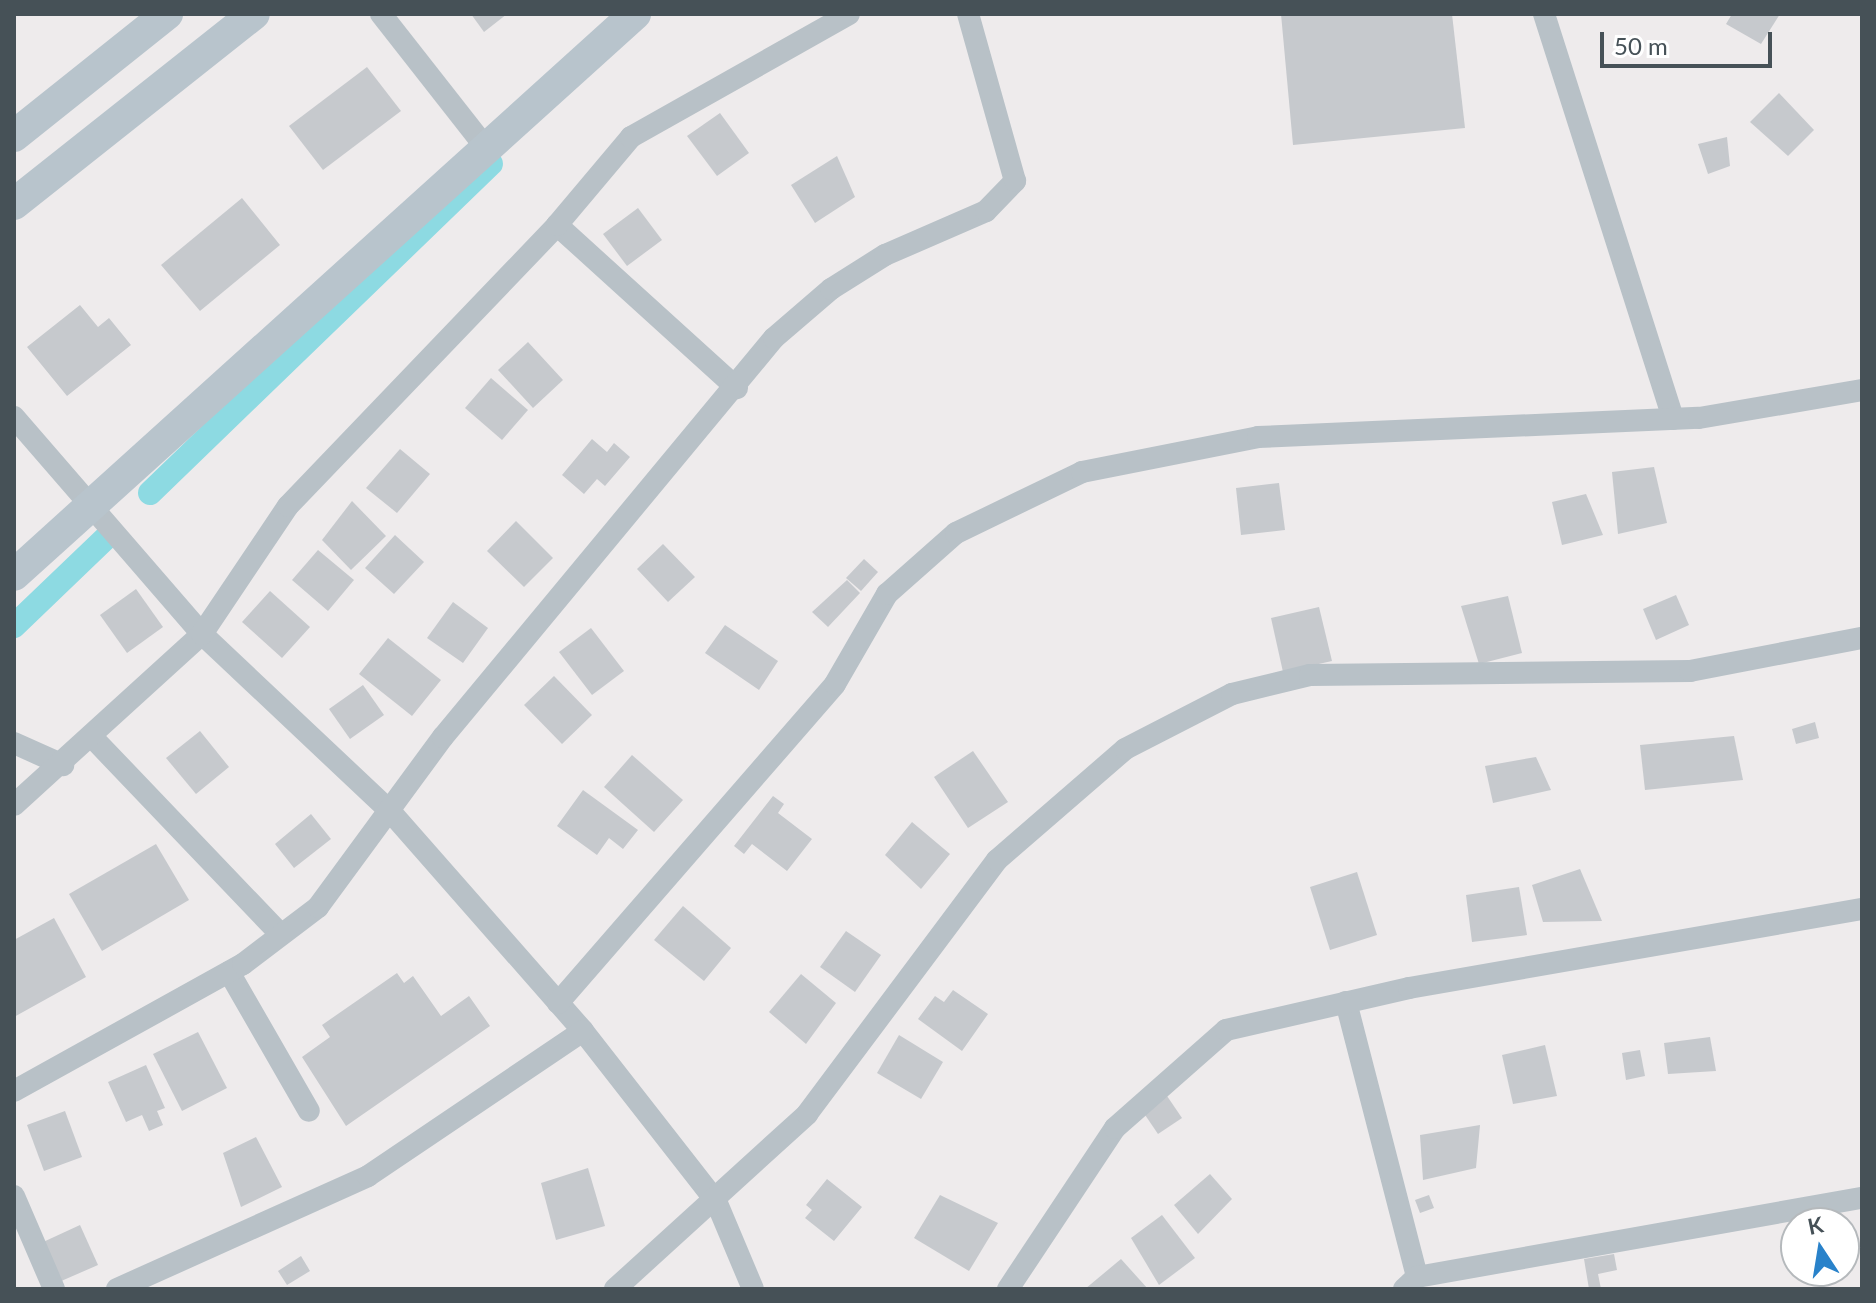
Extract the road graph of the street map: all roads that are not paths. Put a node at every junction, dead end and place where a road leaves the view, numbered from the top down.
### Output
1 (167, 14) edge
2 (254, 14) edge
3 (381, 14) edge
4 (635, 14) edge
5 (849, 14) edge
6 (968, 14) edge
7 (1544, 14) edge
8 (14, 136) edge
9 (486, 148) junction
10 (14, 204) edge
11 (557, 225) junction
12 (737, 388) junction
13 (1862, 390) edge
14 (14, 417) edge
15 (1673, 419) junction
16 (91, 502) junction
17 (14, 575) edge
18 (202, 634) junction
19 (1862, 638) edge
20 (93, 738) junction
21 (14, 743) edge
22 (63, 765) junction
23 (14, 805) edge
24 (389, 810) junction
25 (1862, 909) edge
26 (281, 935) junction
27 (229, 972) junction
28 (1346, 1002) junction
29 (558, 1003) junction
30 (583, 1031) junction
31 (14, 1091) edge
32 (309, 1111) dead end
33 (14, 1196) edge
34 (1862, 1198) edge
35 (716, 1201) junction
36 (1410, 1283) edge
37 (54, 1289) edge
38 (117, 1289) edge
39 (615, 1289) edge
40 (753, 1289) edge
41 (1008, 1289) edge

1 - 8 street
2 - 10 street
3 - 9 street
4 - 9 street
5 - 11 street
6 - 12 street
7 - 15 street
9 - 16 street
11 - 12 street
11 - 18 street
12 - 24 street
13 - 15 street
14 - 16 street
15 - 29 street
16 - 17 street
16 - 18 street
18 - 20 street
18 - 24 street
19 - 35 street
20 - 22 street
20 - 26 street
21 - 22 street
22 - 23 street
24 - 26 street
24 - 29 street
25 - 28 street
26 - 27 street
27 - 31 street
27 - 32 street
28 - 36 street
28 - 41 street
29 - 30 street
30 - 35 street
30 - 38 street
33 - 37 street
34 - 36 street
35 - 39 street
35 - 40 street

